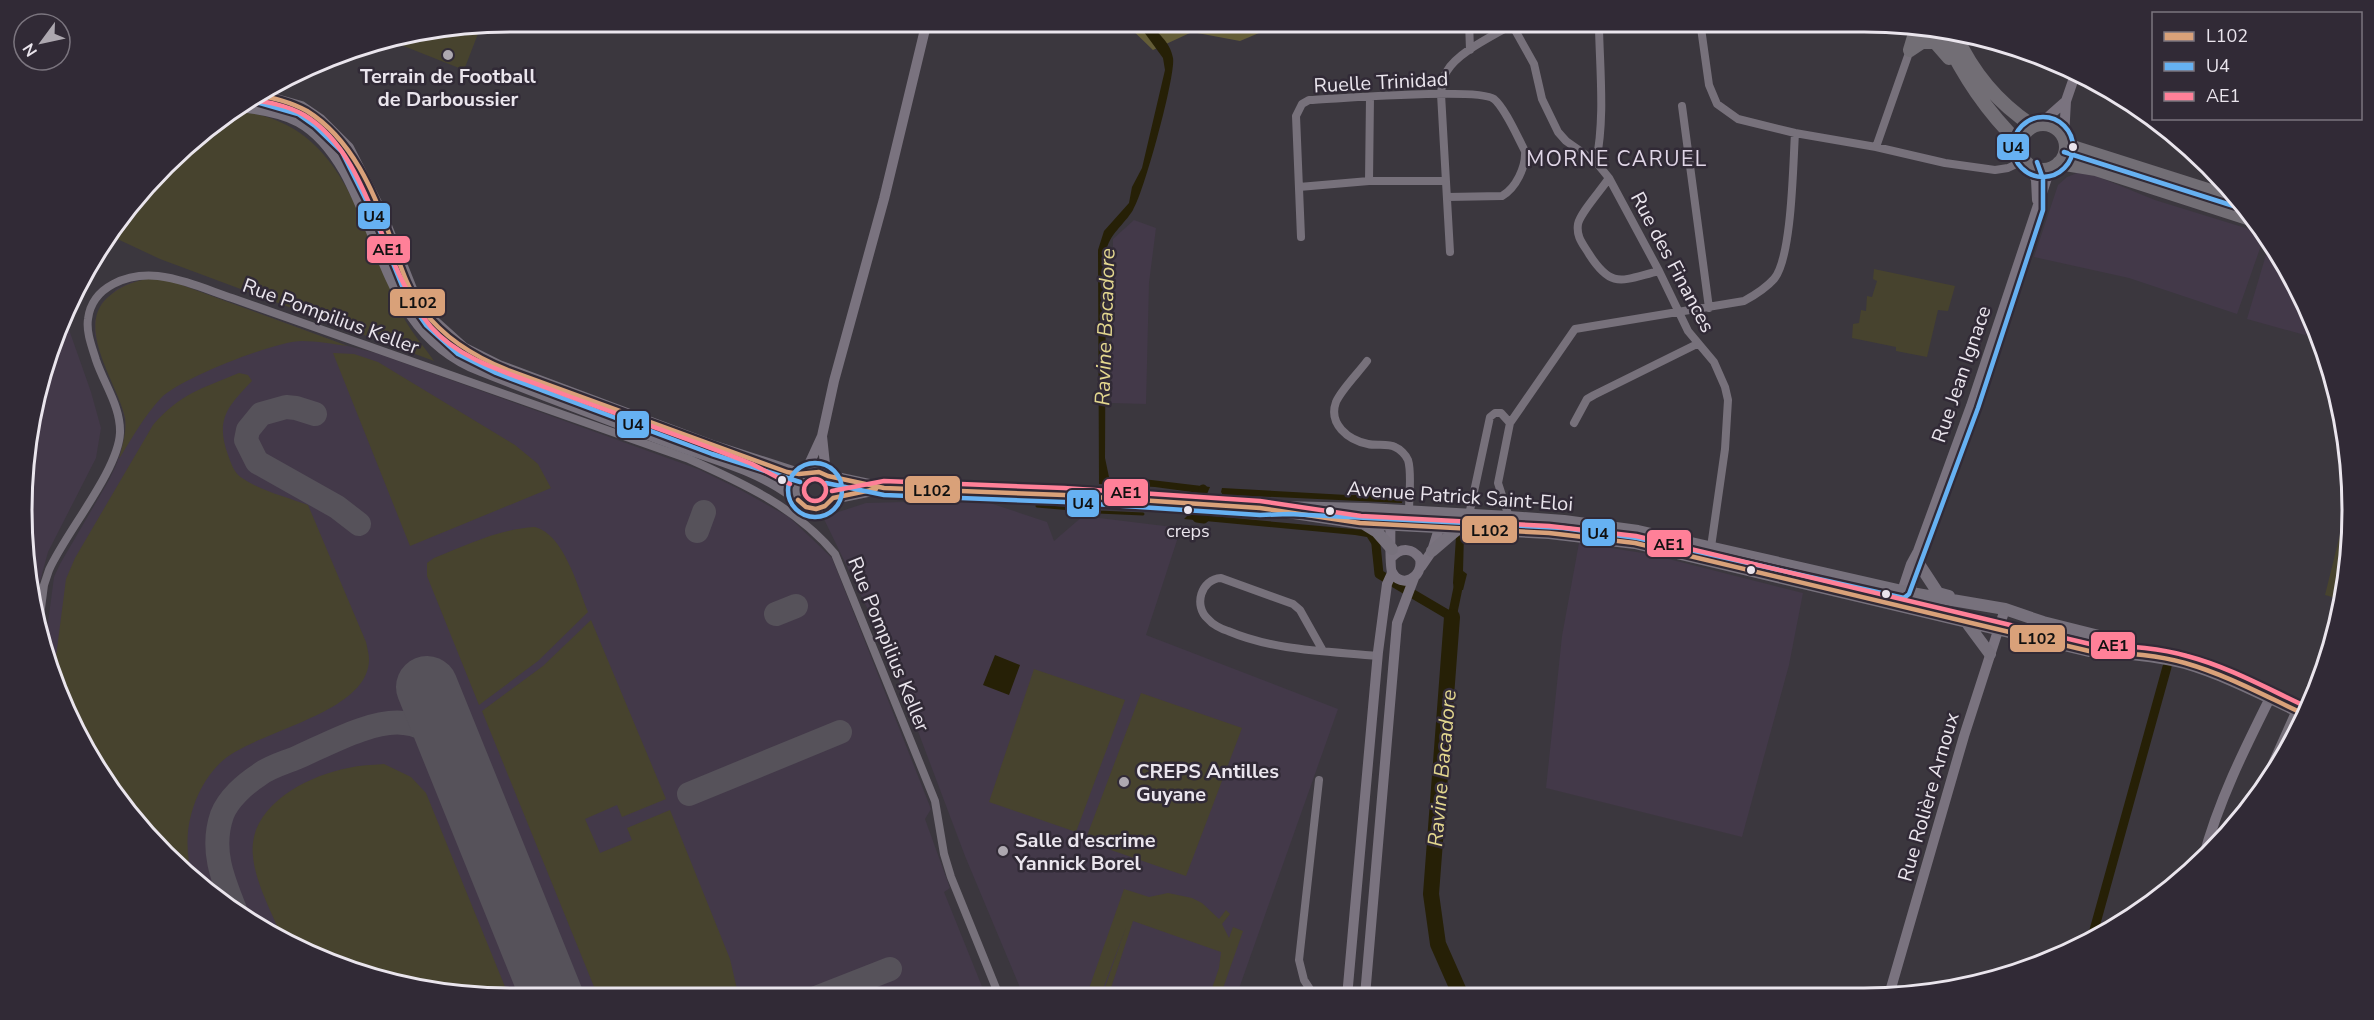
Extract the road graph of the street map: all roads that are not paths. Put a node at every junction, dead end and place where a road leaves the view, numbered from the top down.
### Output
1 (924, 32) edge
2 (1469, 32) edge
3 (1497, 32) edge
4 (1515, 32) edge
5 (1599, 32) edge
6 (1702, 32) edge
7 (1915, 35) edge
8 (1945, 39) edge
9 (1959, 41) edge
10 (1470, 50) junction
11 (1910, 50) junction
12 (2073, 80) edge
13 (1441, 93) junction
14 (1370, 97) junction
15 (268, 98) edge
16 (2066, 100) junction
17 (1682, 106) dead end
18 (1985, 107) junction
19 (250, 108) edge
20 (2037, 125) junction
21 (1796, 133) junction
22 (2065, 141) junction
23 (2021, 145) junction
24 (1876, 147) junction
25 (1596, 162) junction
26 (2027, 162) junction
27 (2054, 166) junction
28 (1609, 178) junction
29 (1369, 181) junction
30 (1446, 181) junction
31 (1299, 187) junction
32 (2224, 195) edge
33 (1447, 197) junction
34 (2036, 208) junction
35 (2241, 216) edge
36 (1301, 237) dead end
37 (1450, 252) dead end
38 (1659, 271) junction
39 (1709, 308) junction
40 (1678, 312) junction
41 (1697, 344) junction
42 (1368, 361) dead end
43 (1510, 423) junction
44 (1574, 423) dead end
45 (822, 436) junction
46 (804, 474) junction
47 (827, 475) junction
48 (884, 488) junction
49 (797, 498) junction
50 (833, 498) junction
51 (1260, 508) junction
52 (1407, 510) junction
53 (1507, 512) junction
54 (1443, 513) junction
55 (1469, 514) junction
56 (1360, 523) junction
57 (1390, 525) junction
58 (1441, 527) junction
59 (1460, 527) junction
60 (1711, 547) junction
61 (1432, 551) junction
62 (1918, 551) junction
63 (1392, 553) junction
64 (1918, 564) junction
65 (1421, 567) junction
66 (1390, 577) junction
67 (1411, 586) junction
68 (1906, 592) junction
69 (41, 605) edge
70 (1972, 605) junction
71 (1902, 607) junction
72 (2005, 609) junction
73 (1967, 623) junction
74 (1999, 628) junction
75 (1323, 651) junction
76 (1990, 654) junction
77 (2145, 655) junction
78 (1378, 656) junction
79 (2271, 698) junction
80 (2298, 711) edge
81 (1319, 780) dead end
82 (2208, 842) edge
83 (1891, 987) edge
84 (996, 988) edge
85 (1310, 988) edge
86 (1348, 988) edge
87 (1366, 988) edge

1 - 45 street
2 - 10 street
3 - 10 street
4 - 25 street, Rue des Finances
5 - 25 street
6 - 21 street
7 - 11 highway
8 - 18 highway
9 - 20 highway
10 - 13 street
11 - 18 highway
11 - 24 street
12 - 16 street
13 - 14 street, Ruelle Trinidad
13 - 30 street
13 - 33 street, Ruelle Trinidad
14 - 29 street
14 - 31 street, Ruelle Trinidad
15 - 46 main road
16 - 20 street
16 - 22 street
17 - 39 street
18 - 23 highway
19 - 49 main road
20 - 22 highway
20 - 23 highway
21 - 24 street
21 - 39 street
22 - 27 highway
22 - 32 highway
23 - 26 highway
24 - 26 street
25 - 28 street, Rue des Finances
26 - 27 highway
26 - 34 street, Rue Jean Ignace
27 - 34 street, Rue Jean Ignace
27 - 35 highway
28 - 38 street, Rue des Finances
28 - 38 street
29 - 30 street
29 - 31 street
30 - 33 street
31 - 36 street, Ruelle Trinidad
33 - 37 street
34 - 62 street, Rue Jean Ignace
38 - 40 street, Rue des Finances
39 - 40 street
40 - 41 street, Rue des Finances
40 - 43 street
41 - 44 street
41 - 60 street, Rue des Finances
42 - 52 street
43 - 53 street
43 - 55 street
45 - 46 street
45 - 47 street
46 - 47 main road
46 - 49 main road
47 - 48 main road, Avenue Patrick Saint-Eloi
47 - 50 main road
48 - 50 main road, Avenue Patrick Saint-Eloi
48 - 51 main road, Avenue Patrick Saint-Eloi
49 - 50 main road
51 - 52 main road, Avenue Patrick Saint-Eloi
51 - 56 main road, Avenue Patrick Saint-Eloi
52 - 54 main road, Avenue Patrick Saint-Eloi
52 - 57 street
53 - 55 main road, Avenue Patrick Saint-Eloi
53 - 60 main road, Avenue Patrick Saint-Eloi
54 - 55 main road, Avenue Patrick Saint-Eloi
54 - 58 street
56 - 57 main road, Avenue Patrick Saint-Eloi
56 - 63 main road
57 - 58 main road, Avenue Patrick Saint-Eloi
57 - 63 street
58 - 59 main road, Avenue Patrick Saint-Eloi
58 - 61 street
59 - 61 main road
59 - 71 main road, Avenue Patrick Saint-Eloi
60 - 68 main road, Avenue Patrick Saint-Eloi
61 - 65 street
62 - 64 street, Rue Jean Ignace
62 - 68 street, Rue Jean Ignace
63 - 65 street
63 - 66 street
64 - 68 street, Rue Jean Ignace
64 - 70 main road
65 - 67 street
66 - 67 street
66 - 78 street
67 - 87 street
68 - 70 main road, Avenue Patrick Saint-Eloi
68 - 71 street, Rue Jean Ignace
69 - 84 street, Rue Pompilius Keller
70 - 72 main road, Avenue Patrick Saint-Eloi
71 - 73 main road, Avenue Patrick Saint-Eloi
72 - 74 street, Rue Rolière Arnoux
72 - 77 main road, Avenue Patrick Saint-Eloi
73 - 74 main road, Avenue Patrick Saint-Eloi
73 - 76 main road
74 - 76 street, Rue Rolière Arnoux
74 - 77 main road, Avenue Patrick Saint-Eloi
75 - 75 street
75 - 78 street
76 - 83 street, Rue Rolière Arnoux
77 - 79 main road, Avenue Patrick Saint-Eloi
78 - 86 street
79 - 80 main road, Avenue Patrick Saint-Eloi
79 - 82 street
81 - 85 street

